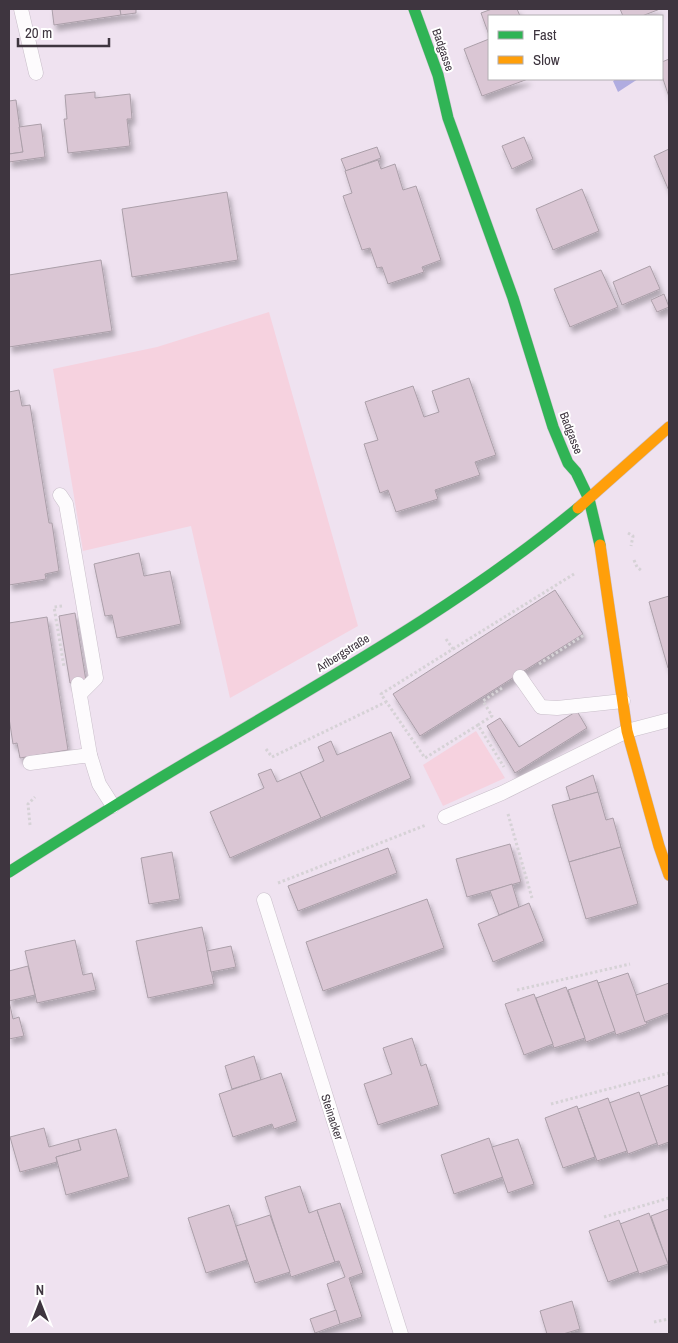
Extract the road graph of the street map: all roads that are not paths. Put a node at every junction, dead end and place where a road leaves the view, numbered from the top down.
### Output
1 (20, 9) edge
2 (414, 9) edge
3 (36, 73) dead end
4 (669, 426) edge
5 (60, 495) dead end
6 (589, 499) junction
7 (520, 677) road end
8 (623, 701) junction
9 (669, 720) edge
10 (627, 731) junction
11 (90, 755) junction
12 (30, 763) dead end
13 (113, 806) junction
14 (445, 817) road end
15 (9, 872) edge
16 (669, 875) edge
17 (264, 900) road end
18 (401, 1334) edge

1 - 3 lane
2 - 6 street, Badgasse
4 - 6 street, Arlbergstraße
5 - 11 lane
6 - 8 street, Badgasse
6 - 13 street, Arlbergstraße
7 - 8 lane
8 - 10 street, Badgasse
9 - 10 lane
10 - 14 lane
10 - 16 street, Badgasse
11 - 12 lane
11 - 13 lane
13 - 15 street, Arlbergstraße
17 - 18 lane, Steinacker

